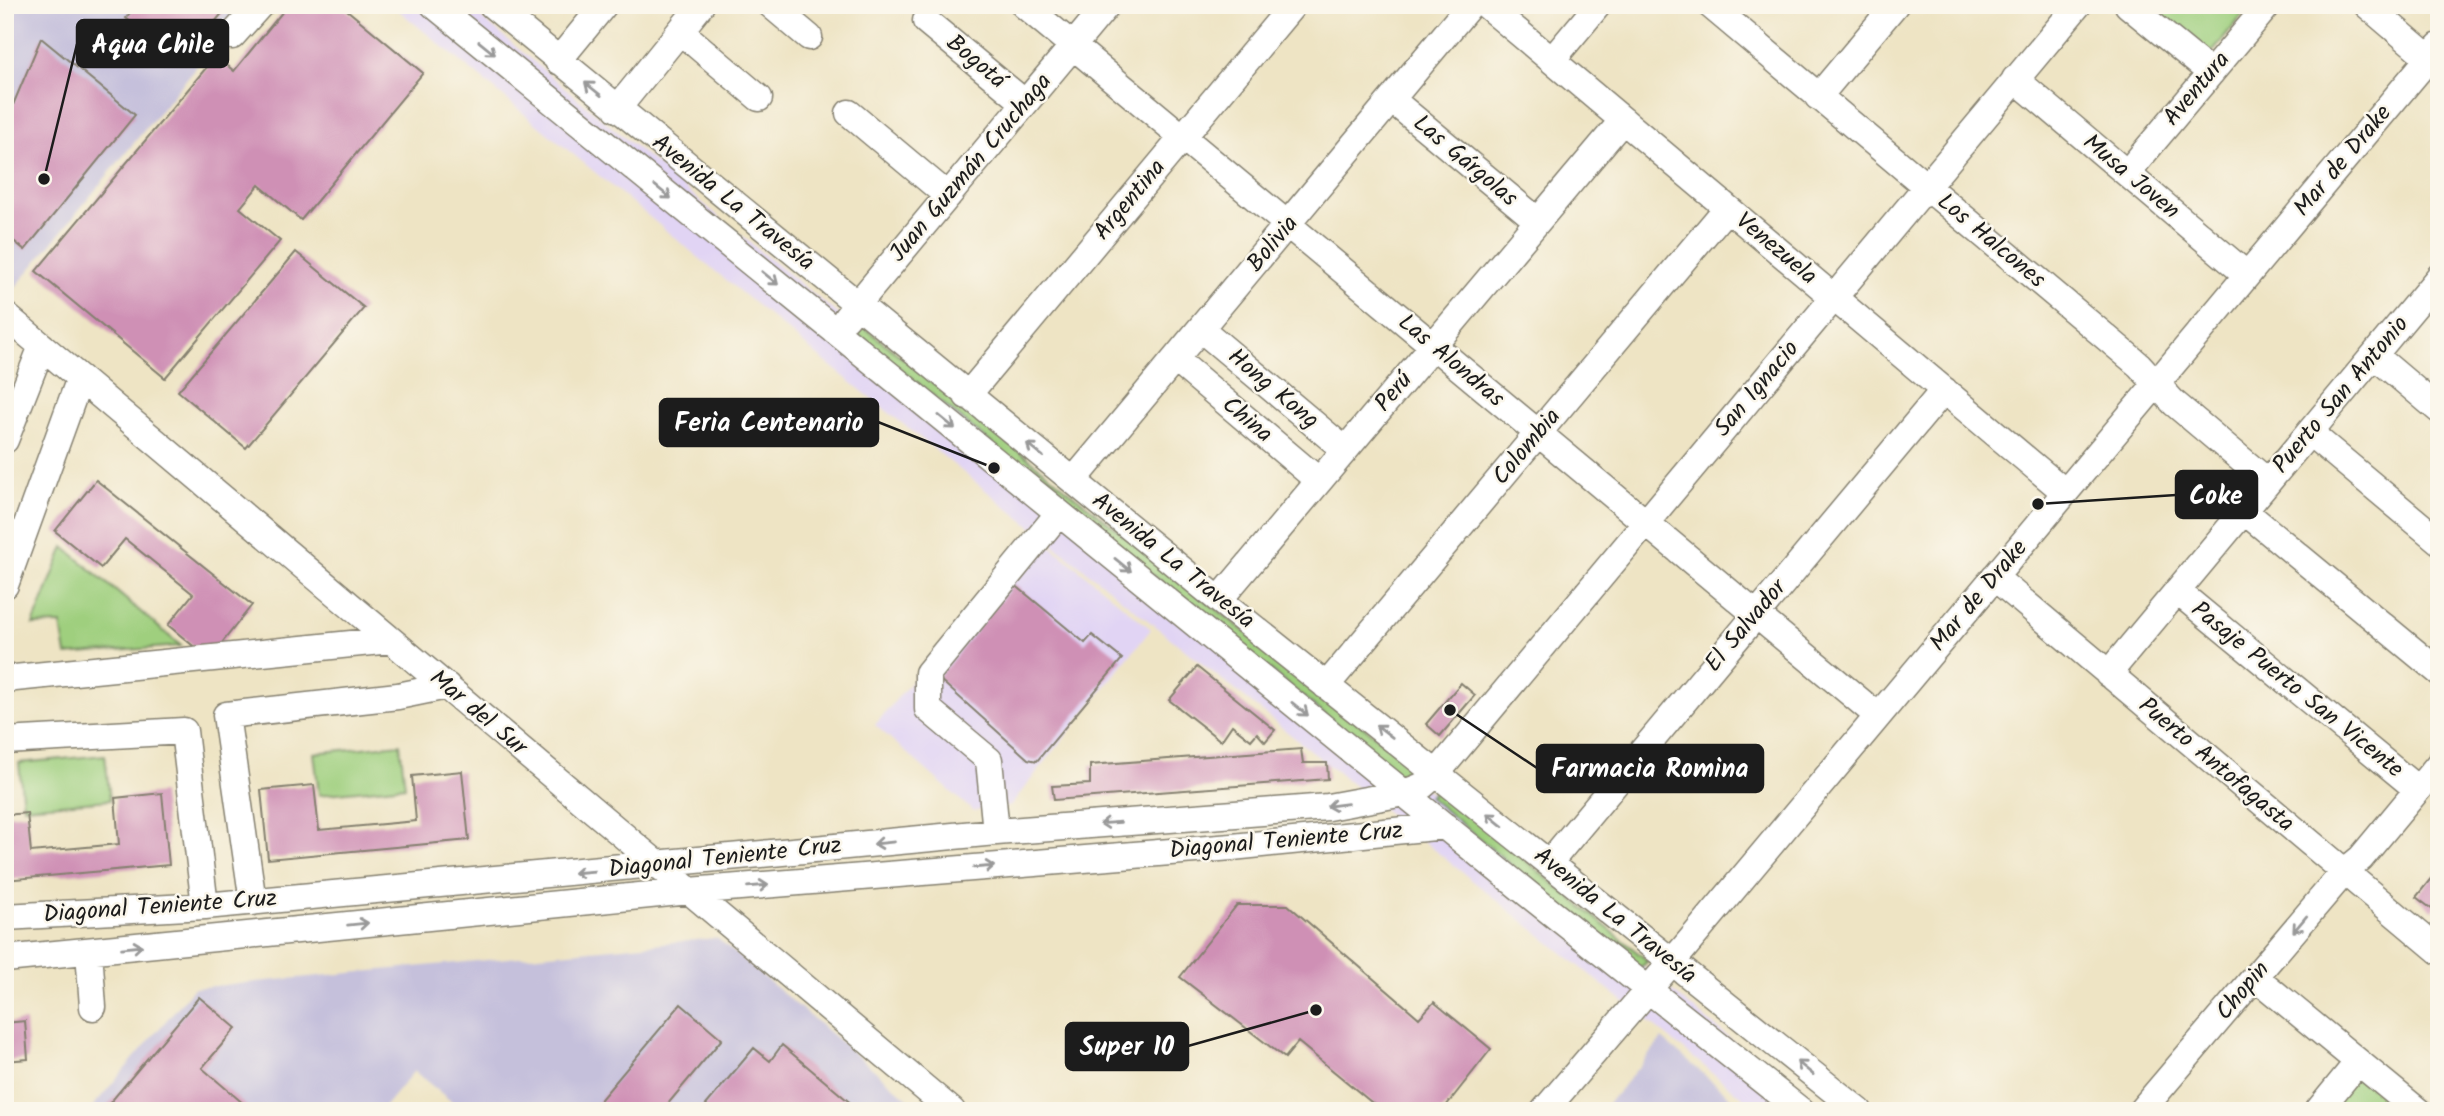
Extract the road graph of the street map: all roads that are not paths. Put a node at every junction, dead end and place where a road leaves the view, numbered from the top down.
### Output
1 (260, 5) edge
2 (434, 5) edge
3 (604, 5) edge
4 (701, 5) edge
5 (771, 5) edge
6 (1024, 5) edge
7 (1107, 5) edge
8 (1293, 5) edge
9 (1470, 5) edge
10 (1486, 5) edge
11 (1598, 5) edge
12 (1895, 5) edge
13 (2078, 5) edge
14 (2128, 5) edge
15 (2268, 5) edge
16 (2367, 5) edge
17 (1713, 6) edge
18 (506, 10) edge
19 (926, 20) dead end
20 (680, 31) junction
21 (232, 36) dead end
22 (809, 37) dead end
23 (1073, 46) junction
24 (2434, 52) edge
25 (558, 61) junction
26 (1552, 61) junction
27 (2211, 73) junction
28 (2015, 79) junction
29 (759, 97) dead end
30 (1818, 97) junction
31 (1392, 100) junction
32 (1025, 103) junction
33 (617, 109) junction
34 (849, 113) dead end
35 (1623, 120) junction
36 (1183, 137) junction
37 (2127, 173) junction
38 (1926, 187) junction
39 (948, 196) junction
40 (1727, 208) junction
41 (1538, 221) junction
42 (1288, 225) junction
43 (2247, 275) junction
44 (2439, 278) edge
45 (1834, 298) junction
46 (857, 304) junction
47 (5, 315) edge
48 (1201, 328) junction
49 (835, 331) junction
50 (42, 346) junction
51 (1433, 346) junction
52 (2374, 355) junction
53 (1175, 359) junction
54 (80, 378) junction
55 (2156, 384) junction
56 (1944, 390) junction
57 (967, 396) junction
58 (2439, 410) edge
59 (1538, 433) junction
60 (2310, 433) junction
61 (5, 440) edge
62 (1345, 450) junction
63 (1074, 480) junction
64 (1319, 481) junction
65 (2268, 482) junction
66 (2065, 492) junction
67 (2244, 510) junction
68 (1059, 513) junction
69 (1646, 523) junction
70 (2439, 541) edge
71 (1994, 577) junction
72 (5, 585) edge
73 (2177, 591) junction
74 (1219, 600) junction
75 (1756, 614) junction
76 (391, 640) junction
77 (2439, 672) edge
78 (2108, 674) junction
79 (5, 679) edge
80 (447, 686) junction
81 (1326, 686) junction
82 (1878, 716) junction
83 (5, 741) edge
84 (2439, 764) edge
85 (1437, 773) junction
86 (2417, 789) junction
87 (1404, 793) junction
88 (1445, 826) junction
89 (996, 832) junction
90 (1549, 863) junction
91 (656, 865) junction
92 (2344, 872) junction
93 (690, 891) junction
94 (253, 902) junction
95 (205, 906) junction
96 (5, 917) edge
97 (2436, 944) edge
98 (5, 946) edge
99 (89, 951) junction
100 (40, 957) junction
101 (5, 960) edge
102 (1672, 962) junction
103 (2255, 977) junction
104 (1648, 990) junction
105 (93, 1007) dead end
106 (2358, 1062) junction
107 (952, 1111) edge
108 (1544, 1111) edge
109 (1801, 1111) edge
110 (1858, 1111) edge
111 (2141, 1111) edge
112 (2318, 1111) edge
113 (2418, 1111) edge

1 - 21 street
2 -> 49 street, Avenida La Travesía
3 - 25 street
4 - 20 street
5 - 22 street
6 - 23 street, Las Alondras
7 - 23 street, Juan Guzmán Cruchaga
8 - 36 street, Argentina
9 - 31 street, Bolivia
10 - 26 street, Venezuela
11 - 26 street
12 - 30 street
13 - 28 street, San Ignacio
14 - 27 street
15 - 27 street, Aventura
16 - 24 street
17 - 30 street, Los Halcones
18 - 25 street, Avenida La Travesía
19 - 32 street, Bogotá
20 - 29 street
20 - 33 street
23 - 32 street, Juan Guzmán Cruchaga
23 - 36 street, Las Alondras
24 - 43 street, Mar de Drake
33 -> 25 street, Avenida La Travesía
26 - 35 street, Venezuela
27 - 37 street, Aventura
28 - 37 street, Musa Joven
28 - 38 street, San Ignacio
30 - 38 street, Los Halcones
31 - 41 street, Las Gárgolas
31 - 42 street, Bolivia
32 - 39 street, Juan Guzmán Cruchaga
33 - 46 street, Avenida La Travesía
34 - 39 street
35 - 40 street, Venezuela
35 - 41 street, Perú
36 - 42 street, Las Alondras
36 - 57 street, Argentina
37 - 43 street, Musa Joven
38 - 45 street, San Ignacio
38 - 55 street, Los Halcones
39 - 46 street, Juan Guzmán Cruchaga
40 - 45 street, Venezuela
40 - 59 street, Colombia
41 - 51 street, Perú
42 - 48 street, Bolivia
42 - 51 street, Las Alondras
43 - 55 street, Mar de Drake
44 - 52 street, Puerto San Antonio
45 - 56 street, Venezuela
45 - 69 street, San Ignacio
46 - 49 street, Juan Guzmán Cruchaga
46 - 57 street, Avenida La Travesía
47 - 50 street, Mar del Sur
48 - 53 street, Bolivia
48 - 62 street, Hong Kong
49 -> 68 street, Avenida La Travesía
50 - 54 street, Mar del Sur
50 - 61 street
51 - 59 street, Las Alondras
51 - 62 street, Perú
52 - 58 street
52 - 60 street, Puerto San Antonio
53 - 63 street, Bolivia
53 - 64 street, China
54 - 72 street
54 - 76 street, Mar del Sur
55 - 65 street, Los Halcones
55 - 66 street, Mar de Drake
56 - 66 street, Venezuela
56 - 75 street, El Salvador
63 -> 57 street, Avenida La Travesía
59 - 69 street, Las Alondras
59 - 81 street, Colombia
60 - 65 street, Puerto San Antonio
60 - 70 street
62 - 64 street, Perú
63 - 74 street, Avenida La Travesía
64 - 74 street, Perú
65 - 67 street, Puerto San Antonio
66 - 71 street, Mar de Drake
67 - 73 street, Puerto San Antonio
67 - 77 street
68 -> 87 street, Avenida La Travesía
68 - 89 street
69 - 75 street, Las Alondras
69 - 85 street, San Ignacio
71 - 78 street, Puerto Antofagasta
71 - 82 street, Mar de Drake
73 - 78 street, Puerto San Antonio
73 - 86 street, Pasaje Puerto San Vicente
74 - 81 street, Avenida La Travesía
75 - 82 street, Las Alondras
75 - 90 street, El Salvador
76 - 79 street
76 - 80 street, Mar del Sur
78 - 92 street, Puerto Antofagasta
80 - 91 street, Mar del Sur
80 - 94 street
85 -> 81 street, Avenida La Travesía
82 - 102 street, Mar de Drake
83 - 95 street
84 - 86 street, Chopin
85 - 87 street, Diagonal Teniente Cruz
90 -> 85 street, Avenida La Travesía
86 - 92 street, Chopin
87 - 88 street, Avenida La Travesía
87 -> 89 street, Diagonal Teniente Cruz
93 -> 88 street, Diagonal Teniente Cruz
88 - 104 street, Avenida La Travesía
89 -> 91 street, Diagonal Teniente Cruz
90 - 102 street, Avenida La Travesía
91 - 93 street, Mar del Sur
91 -> 94 street, Diagonal Teniente Cruz
92 - 97 street, Puerto Antofagasta
92 -> 103 street, Chopin
99 -> 93 street, Diagonal Teniente Cruz
93 - 107 street, Mar del Sur
94 - 95 street, Diagonal Teniente Cruz
95 - 96 street, Diagonal Teniente Cruz
98 - 100 street, Diagonal Teniente Cruz
99 - 100 street, Diagonal Teniente Cruz
99 - 105 street
100 - 101 street, Diagonal Teniente Cruz
102 - 104 street, Mar de Drake
110 -> 102 street, Avenida La Travesía
103 - 106 street
103 - 111 street, Chopin
104 - 108 street, Mar de Drake
104 - 109 street, Avenida La Travesía
106 - 112 street
106 - 113 street

